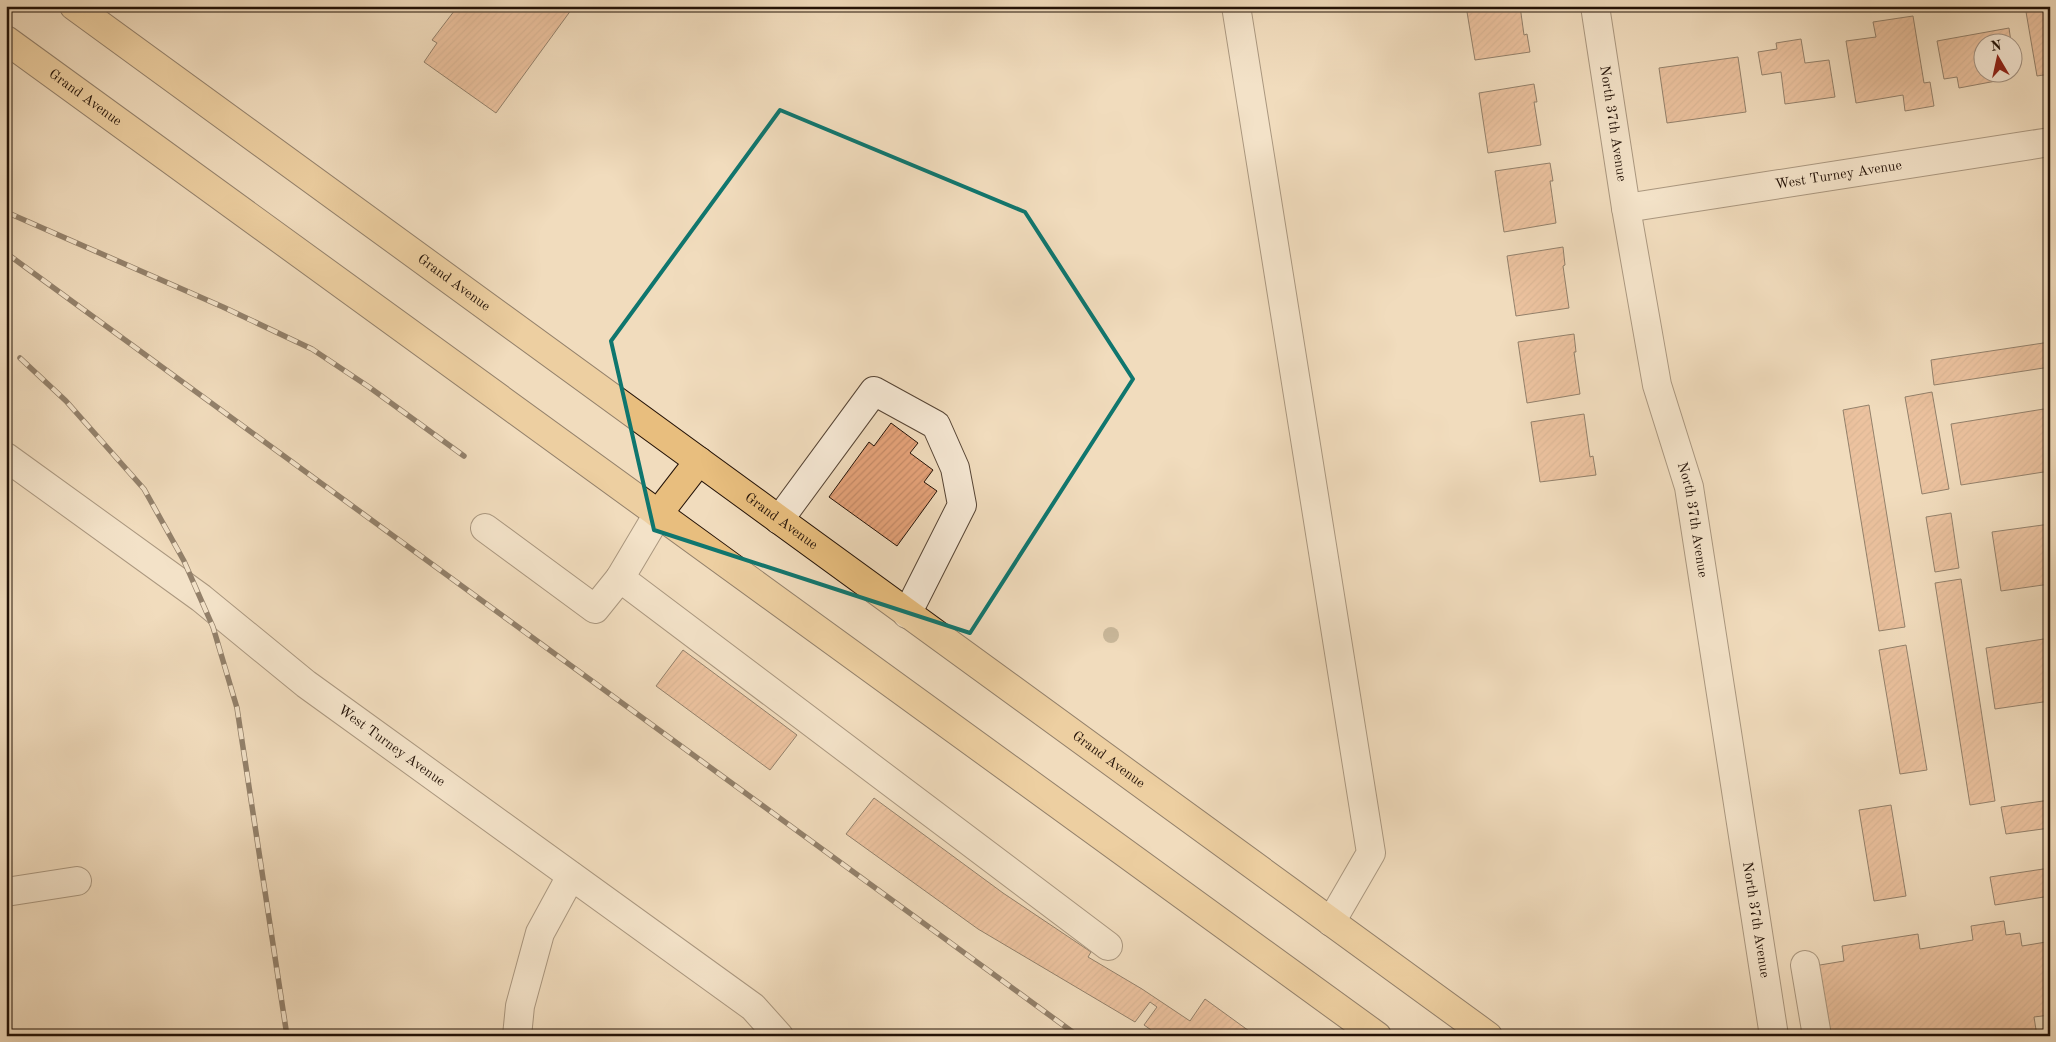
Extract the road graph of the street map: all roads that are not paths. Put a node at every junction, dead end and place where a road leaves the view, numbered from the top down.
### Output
1 (74, 6) edge
2 (1236, 6) edge
3 (1596, 6) edge
4 (6, 40) edge
5 (2050, 142) edge
6 (1626, 208) junction
7 (6, 457) edge
8 (699, 461) junction
9 (658, 514) junction
10 (779, 520) junction
11 (485, 528) dead end
12 (620, 578) junction
13 (906, 614) junction
14 (571, 876) junction
15 (77, 881) dead end
16 (6, 892) edge
17 (1332, 922) junction
18 (1108, 946) dead end
19 (1805, 965) dead end
20 (778, 1035) edge
21 (517, 1036) edge
22 (1377, 1036) edge
23 (1488, 1036) edge
24 (1774, 1036) edge
25 (1817, 1036) edge

1 - 8 highway, Grand Avenue
2 - 17 street
3 - 6 street, North 37th Avenue
4 - 9 highway, Grand Avenue
5 - 6 street, West Turney Avenue
6 - 24 street, North 37th Avenue
7 - 14 street, West Turney Avenue
8 - 9 highway
8 - 10 highway, Grand Avenue
9 - 12 street
9 - 22 highway, Grand Avenue
10 - 13 highway, Grand Avenue
10 - 13 street
11 - 12 street
12 - 18 street
13 - 17 highway, Grand Avenue
14 - 20 street, West Turney Avenue
14 - 21 street
15 - 16 street
17 - 23 highway, Grand Avenue
19 - 25 street

